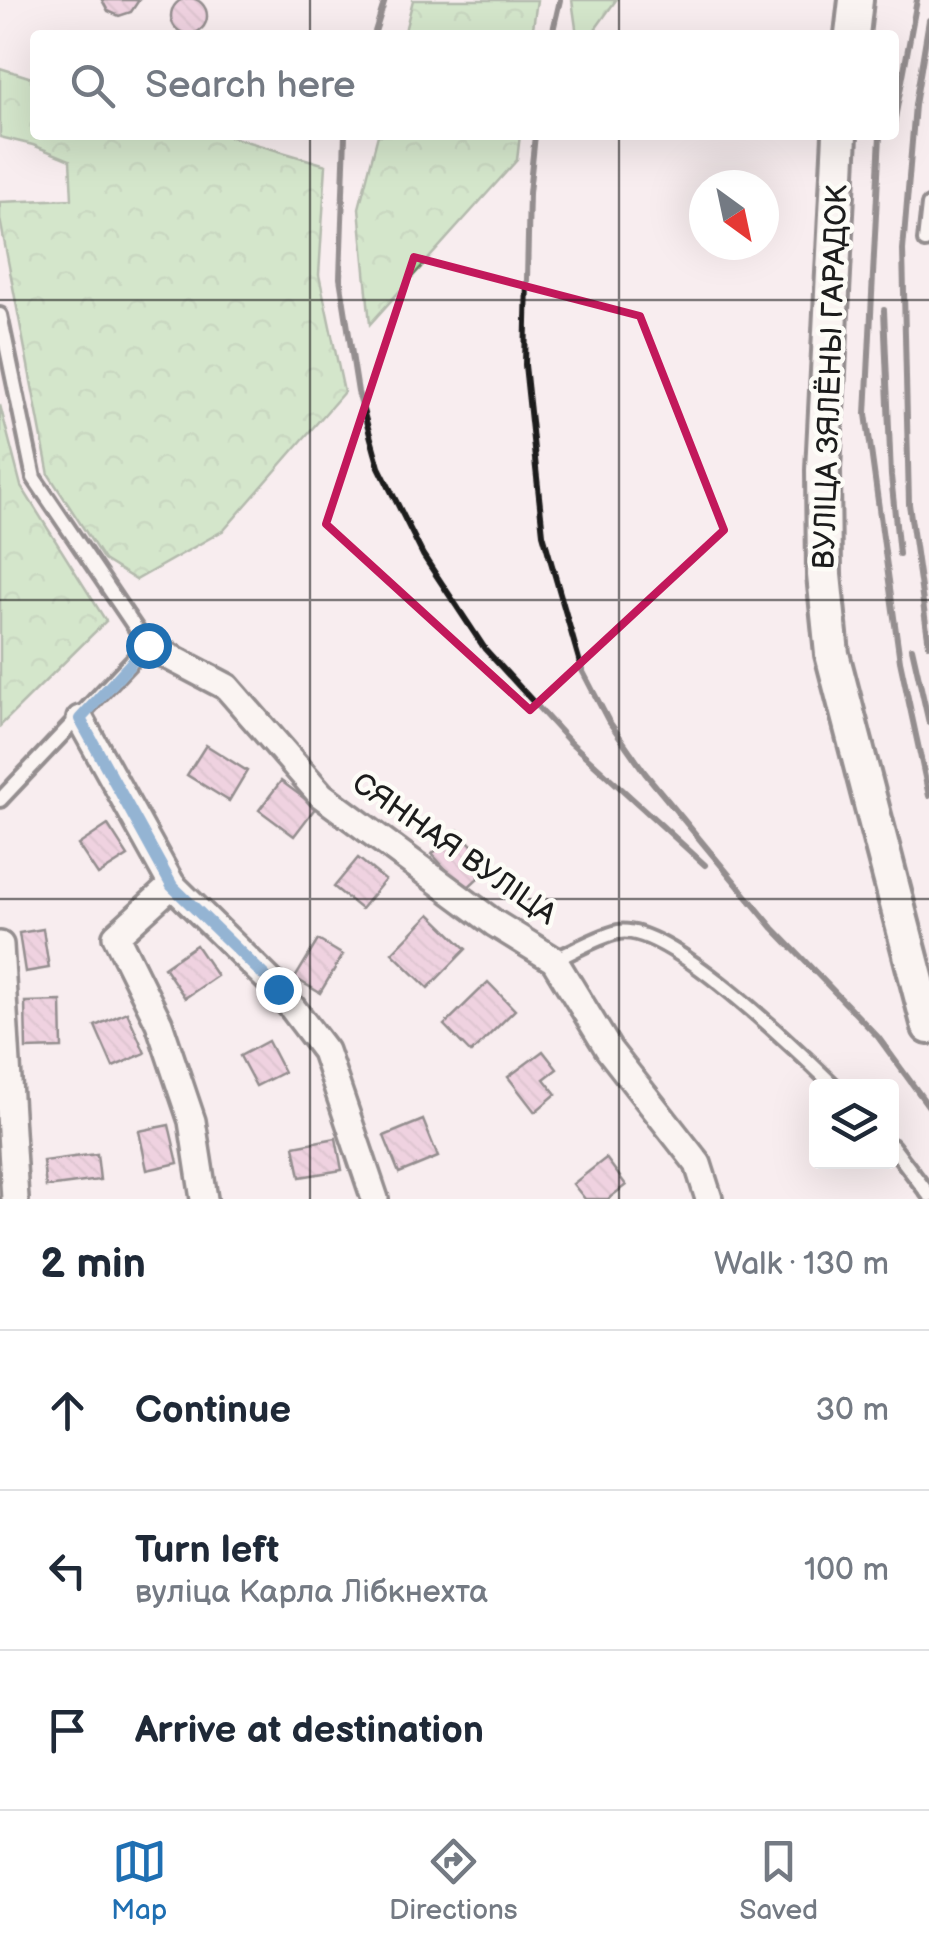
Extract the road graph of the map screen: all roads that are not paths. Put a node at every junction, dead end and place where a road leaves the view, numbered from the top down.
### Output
1 (856, 0) edge
2 (853, 30) edge
3 (840, 140) edge
4 (929, 205) edge
5 (924, 241) dead end
6 (0, 315) edge
7 (148, 645) junction
8 (80, 719) junction
9 (0, 800) edge
10 (172, 886) junction
11 (0, 946) edge
12 (554, 960) junction
13 (929, 1026) edge
14 (826, 1079) edge
15 (899, 1155) edge
16 (929, 1195) edge
17 (16, 1199) edge
18 (204, 1199) edge
19 (375, 1199) edge
20 (709, 1199) edge

1 - 2 street
3 - 13 street, ВУЛІЦА ЗЯЛЁНЫ ГАРАДОК
4 - 5 lane
6 - 7 lane
7 - 8 lane
7 - 12 street, СЯННАЯ ВУЛІЦА
8 - 9 lane
8 - 10 street
10 - 18 street
10 - 19 street
11 - 17 street
12 - 14 lane
12 - 20 street, СЯННАЯ ВУЛІЦА
15 - 16 lane

